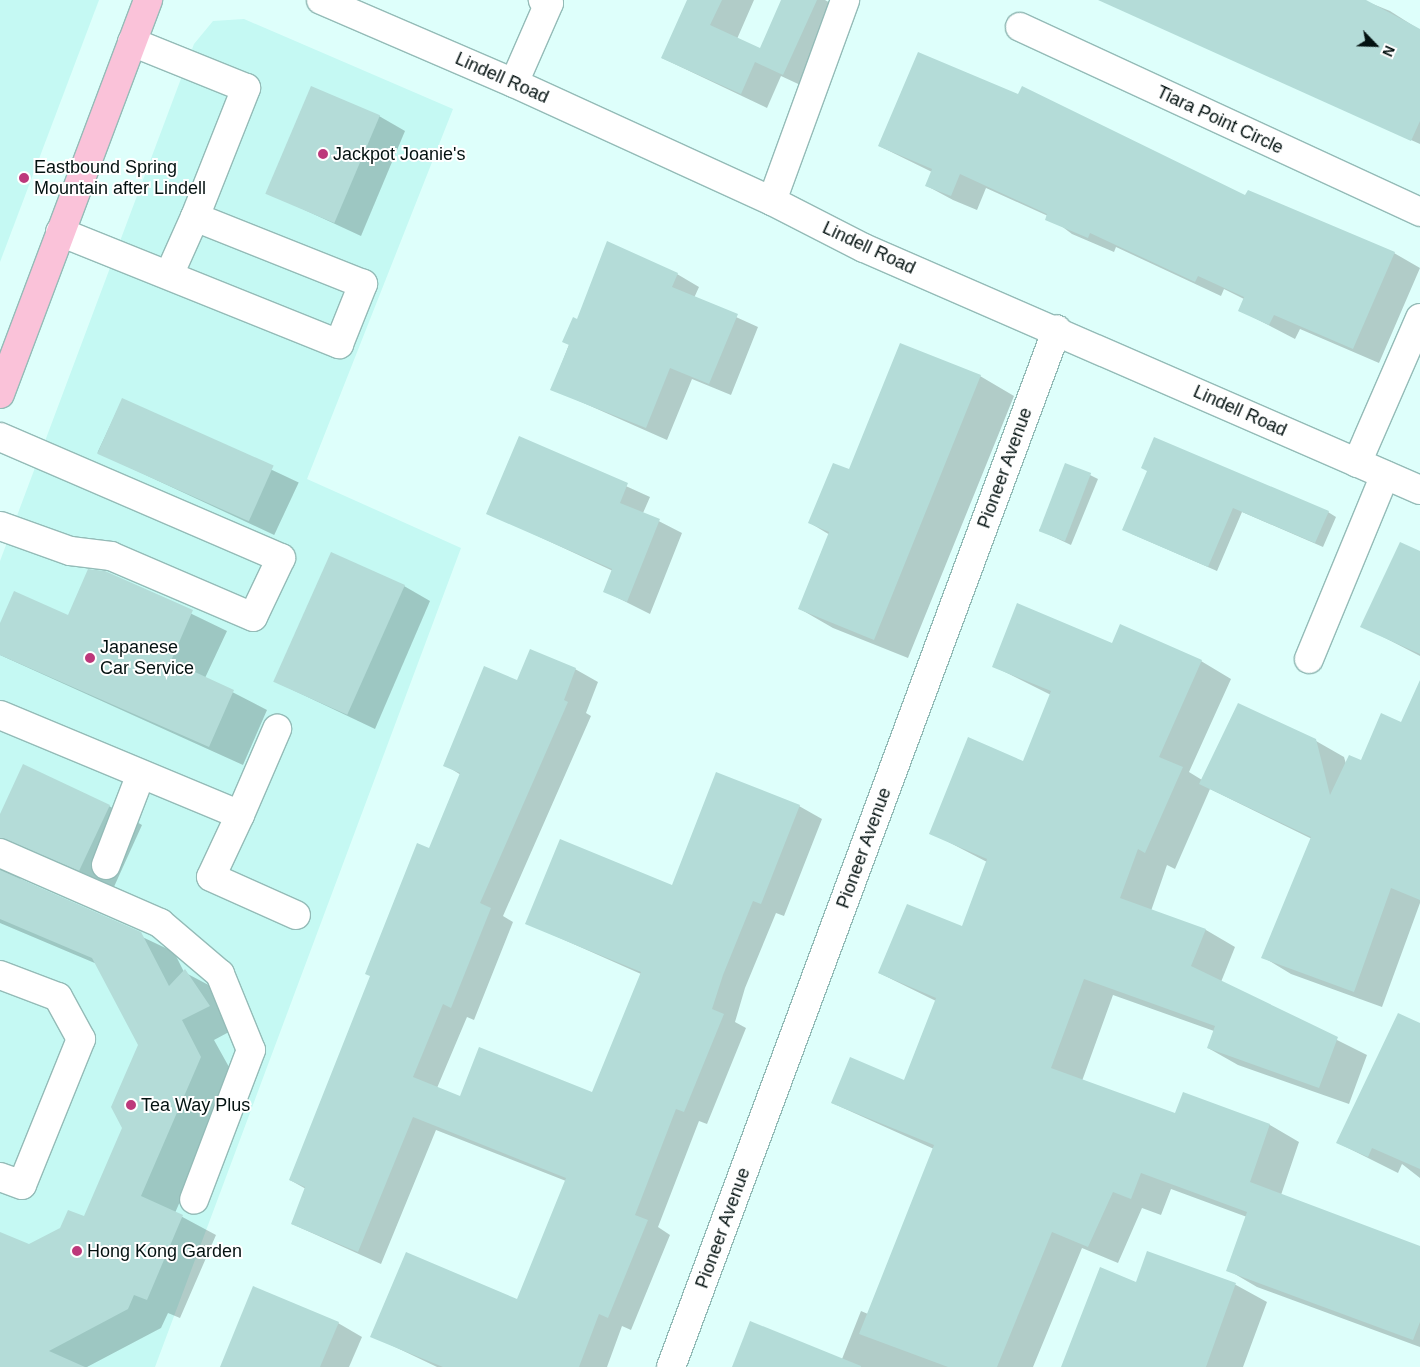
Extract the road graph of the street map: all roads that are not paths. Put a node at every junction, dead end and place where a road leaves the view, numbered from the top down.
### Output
1 (148, 0) edge
2 (321, 0) edge
3 (543, 0) edge
4 (845, 0) edge
5 (1020, 27) dead end
6 (132, 42) junction
7 (514, 83) junction
8 (772, 201) junction
9 (1420, 212) edge
10 (195, 217) junction
11 (60, 232) junction
12 (169, 275) junction
13 (1420, 318) edge
14 (1057, 329) junction
15 (0, 394) edge
16 (0, 437) edge
17 (1357, 463) junction
18 (1385, 475) junction
19 (1420, 490) edge
20 (0, 526) edge
21 (1309, 659) dead end
22 (0, 716) edge
23 (277, 729) dead end
24 (141, 774) junction
25 (240, 815) junction
26 (0, 853) edge
27 (106, 865) dead end
28 (296, 915) dead end
29 (0, 975) edge
30 (0, 1177) edge
31 (194, 1200) dead end
32 (671, 1367) edge

1 - 6 main road
2 - 7 street, Lindell Road
3 - 7 street
4 - 8 street
5 - 9 street, Tiara Point Circle
6 - 10 street
6 - 11 main road
7 - 8 street, Lindell Road
8 - 14 street, Lindell Road
10 - 12 street
10 - 12 street
11 - 12 street
11 - 15 main road
13 - 17 street
14 - 17 street, Lindell Road
14 - 32 street, Pioneer Avenue
16 - 20 street
17 - 18 street, Lindell Road
18 - 19 street, Lindell Road
18 - 21 street
22 - 24 street
23 - 25 street
24 - 25 street
24 - 27 street
25 - 28 street
26 - 31 street
29 - 30 street

